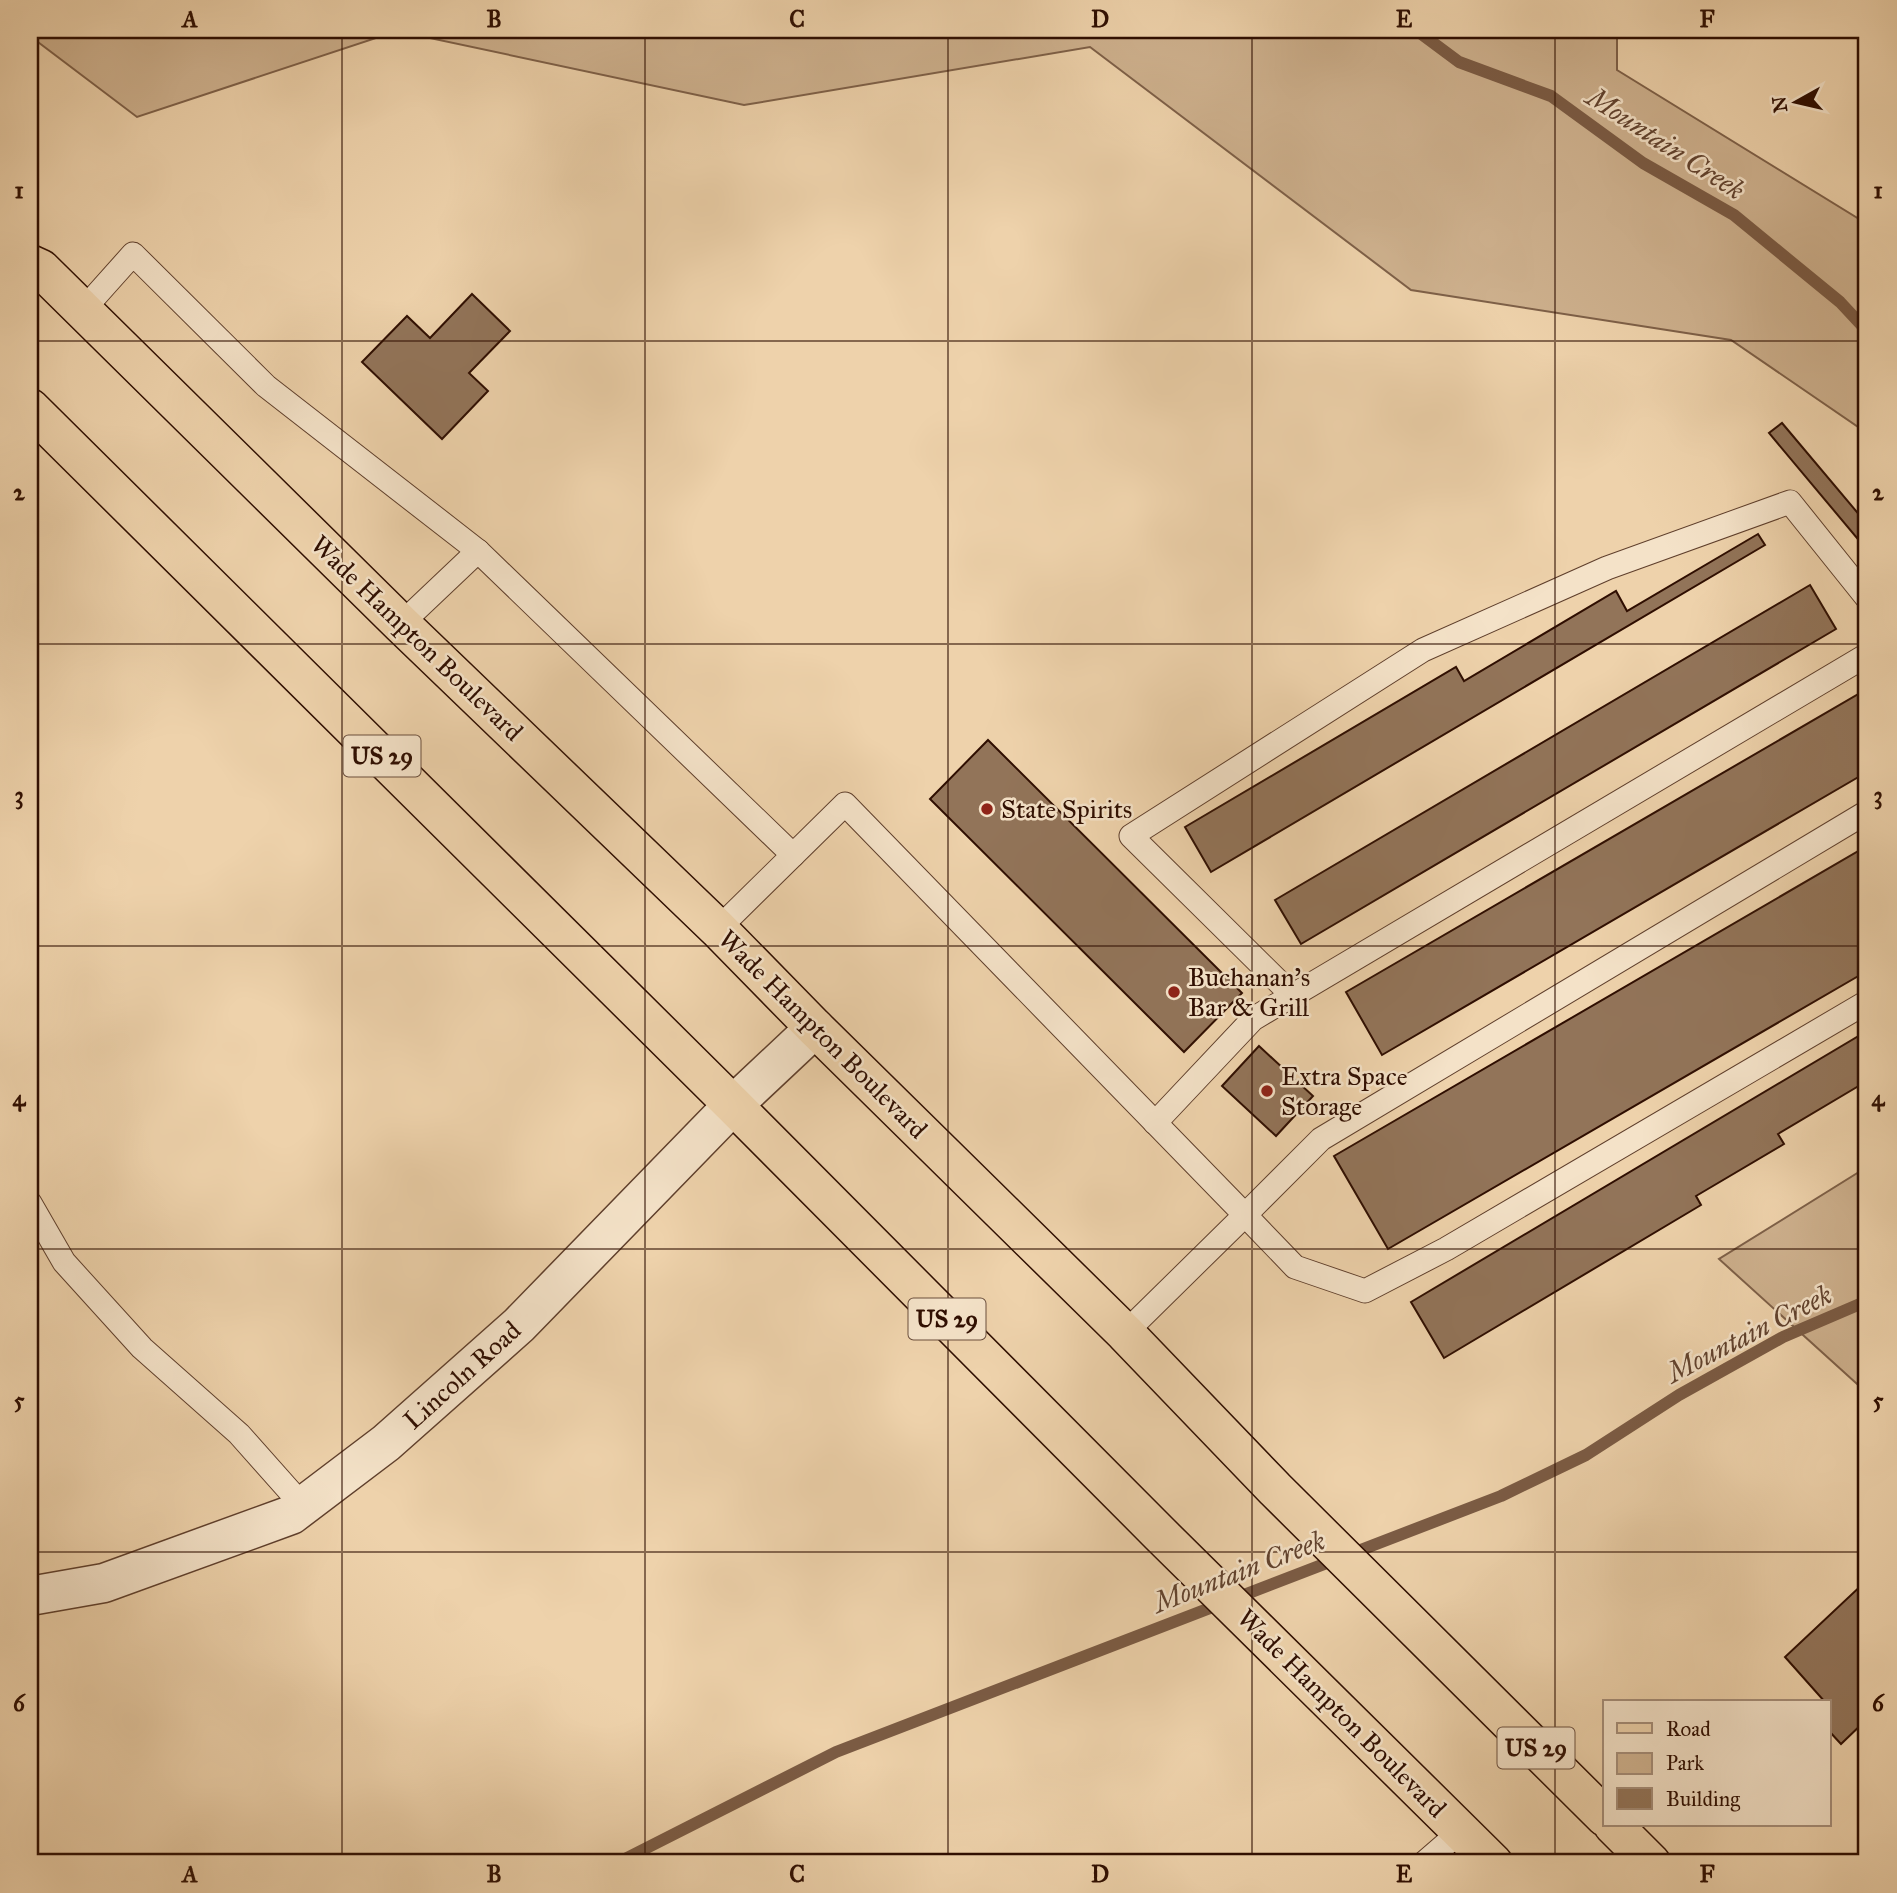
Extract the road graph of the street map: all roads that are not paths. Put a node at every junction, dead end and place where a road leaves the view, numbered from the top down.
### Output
1 (30, 264) edge
2 (83, 310) junction
3 (30, 408) edge
4 (478, 551) junction
5 (1867, 598) edge
6 (401, 624) junction
7 (1867, 655) edge
8 (1867, 812) edge
9 (793, 855) junction
10 (718, 929) junction
11 (1293, 996) junction
12 (1867, 1002) edge
13 (815, 1028) junction
14 (733, 1105) junction
15 (1155, 1123) junction
16 (30, 1203) edge
17 (1245, 1215) junction
18 (1125, 1332) junction
19 (303, 1506) junction
20 (30, 1596) edge
21 (1603, 1815) edge
22 (1614, 1826) edge
23 (1461, 1831) junction
24 (1424, 1863) edge
25 (1493, 1863) edge
26 (1651, 1863) edge

1 - 2 main road, Wade Hampton Boulevard / US 29
2 - 4 lane
2 - 6 main road, Wade Hampton Boulevard / US 29
3 - 14 main road, Wade Hampton Boulevard / US 29
4 - 6 lane
4 - 9 lane
5 - 11 lane
6 - 10 main road, Wade Hampton Boulevard / US 29
7 - 11 lane
8 - 17 lane
9 - 10 lane
9 - 15 lane
10 - 13 main road, Wade Hampton Boulevard / US 29
11 - 15 lane
12 - 17 lane
13 - 14 street, Lincoln Road
13 - 18 main road, Wade Hampton Boulevard / US 29
14 - 19 street, Lincoln Road
14 - 23 main road, Wade Hampton Boulevard / US 29
15 - 17 lane
16 - 19 lane
17 - 18 lane
18 - 21 main road, Wade Hampton Boulevard / US 29
19 - 20 street, Lincoln Road
22 - 26 main road
23 - 24 lane
23 - 25 main road, Wade Hampton Boulevard / US 29

